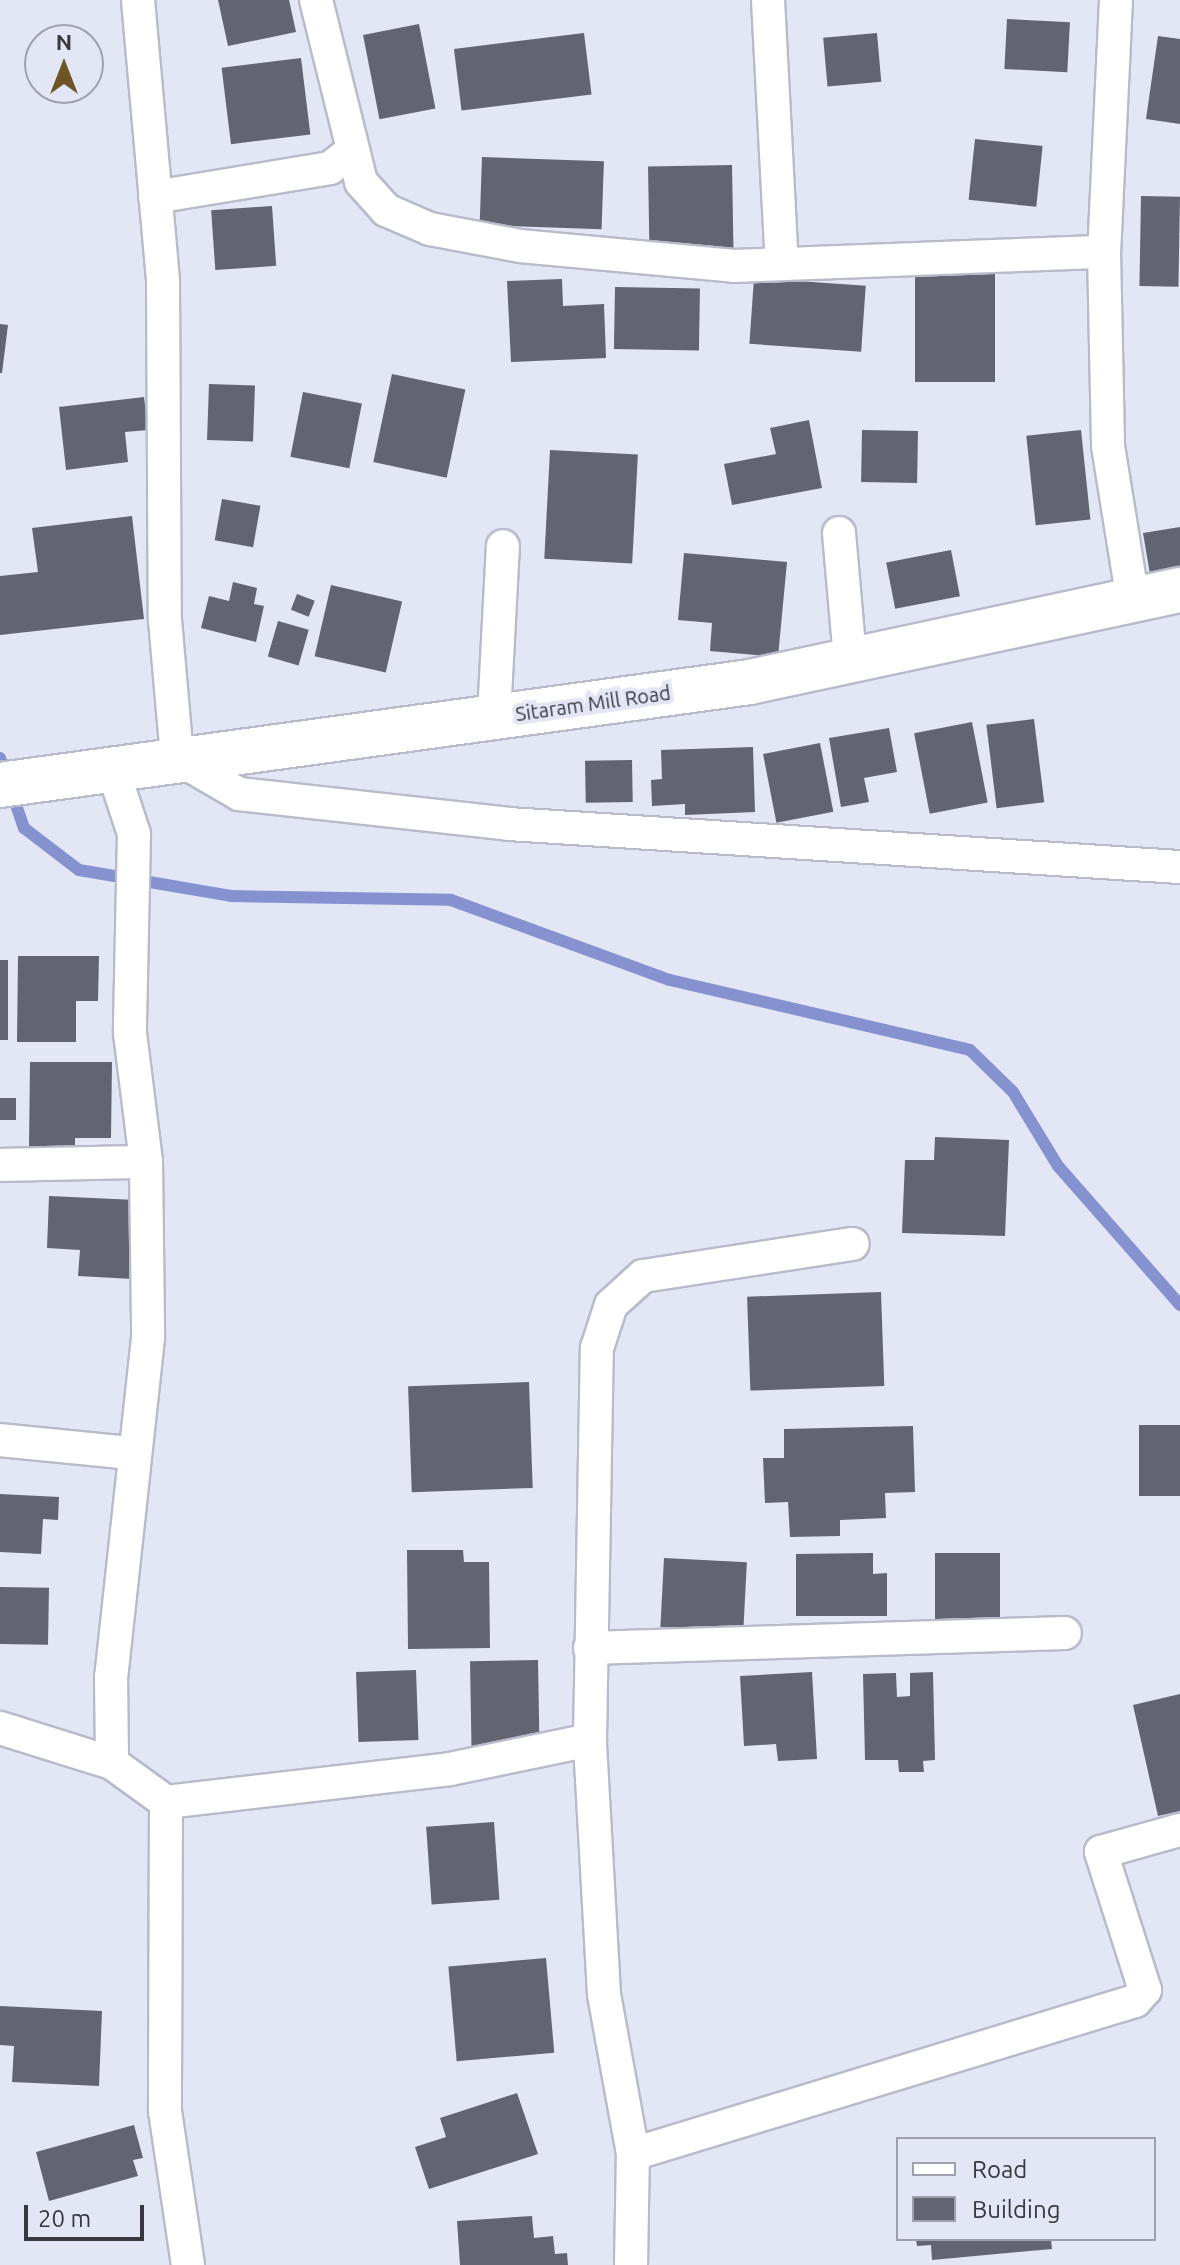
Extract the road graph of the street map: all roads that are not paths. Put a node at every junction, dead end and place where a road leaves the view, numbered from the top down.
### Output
1 (138, 0) edge
2 (316, 0) edge
3 (768, 0) edge
4 (1116, 0) edge
5 (353, 150) junction
6 (155, 197) junction
7 (1104, 252) junction
8 (782, 264) junction
9 (839, 533) dead end
10 (503, 546) dead end
11 (1180, 590) edge
12 (1133, 601) junction
13 (850, 660) junction
14 (494, 716) junction
15 (177, 758) junction
16 (111, 764) junction
17 (0, 785) edge
18 (1180, 867) edge
19 (146, 1162) junction
20 (0, 1165) edge
21 (853, 1244) dead end
22 (0, 1440) edge
23 (131, 1453) junction
24 (1065, 1633) dead end
25 (590, 1648) junction
26 (0, 1728) edge
27 (590, 1740) junction
28 (112, 1763) junction
29 (166, 1802) junction
30 (1180, 1830) edge
31 (633, 2154) junction
32 (188, 2265) edge
33 (631, 2265) edge

1 - 6 street
2 - 5 street
3 - 8 street
4 - 7 street
5 - 6 street
5 - 8 street
6 - 15 street
7 - 8 street
7 - 12 street
9 - 13 street
10 - 14 street
11 - 12 main road, Sitaram Mill Road
12 - 13 main road, Sitaram Mill Road
13 - 14 main road, Sitaram Mill Road
14 - 15 main road, Sitaram Mill Road
15 - 16 main road, Sitaram Mill Road
15 - 18 street
16 - 17 main road, Sitaram Mill Road
16 - 19 street
19 - 20 street
19 - 23 street
21 - 25 street
22 - 23 street
23 - 28 street
24 - 25 street
25 - 27 street
26 - 28 street
27 - 29 street
27 - 31 street
28 - 29 street
29 - 32 street
30 - 31 street
31 - 33 street

